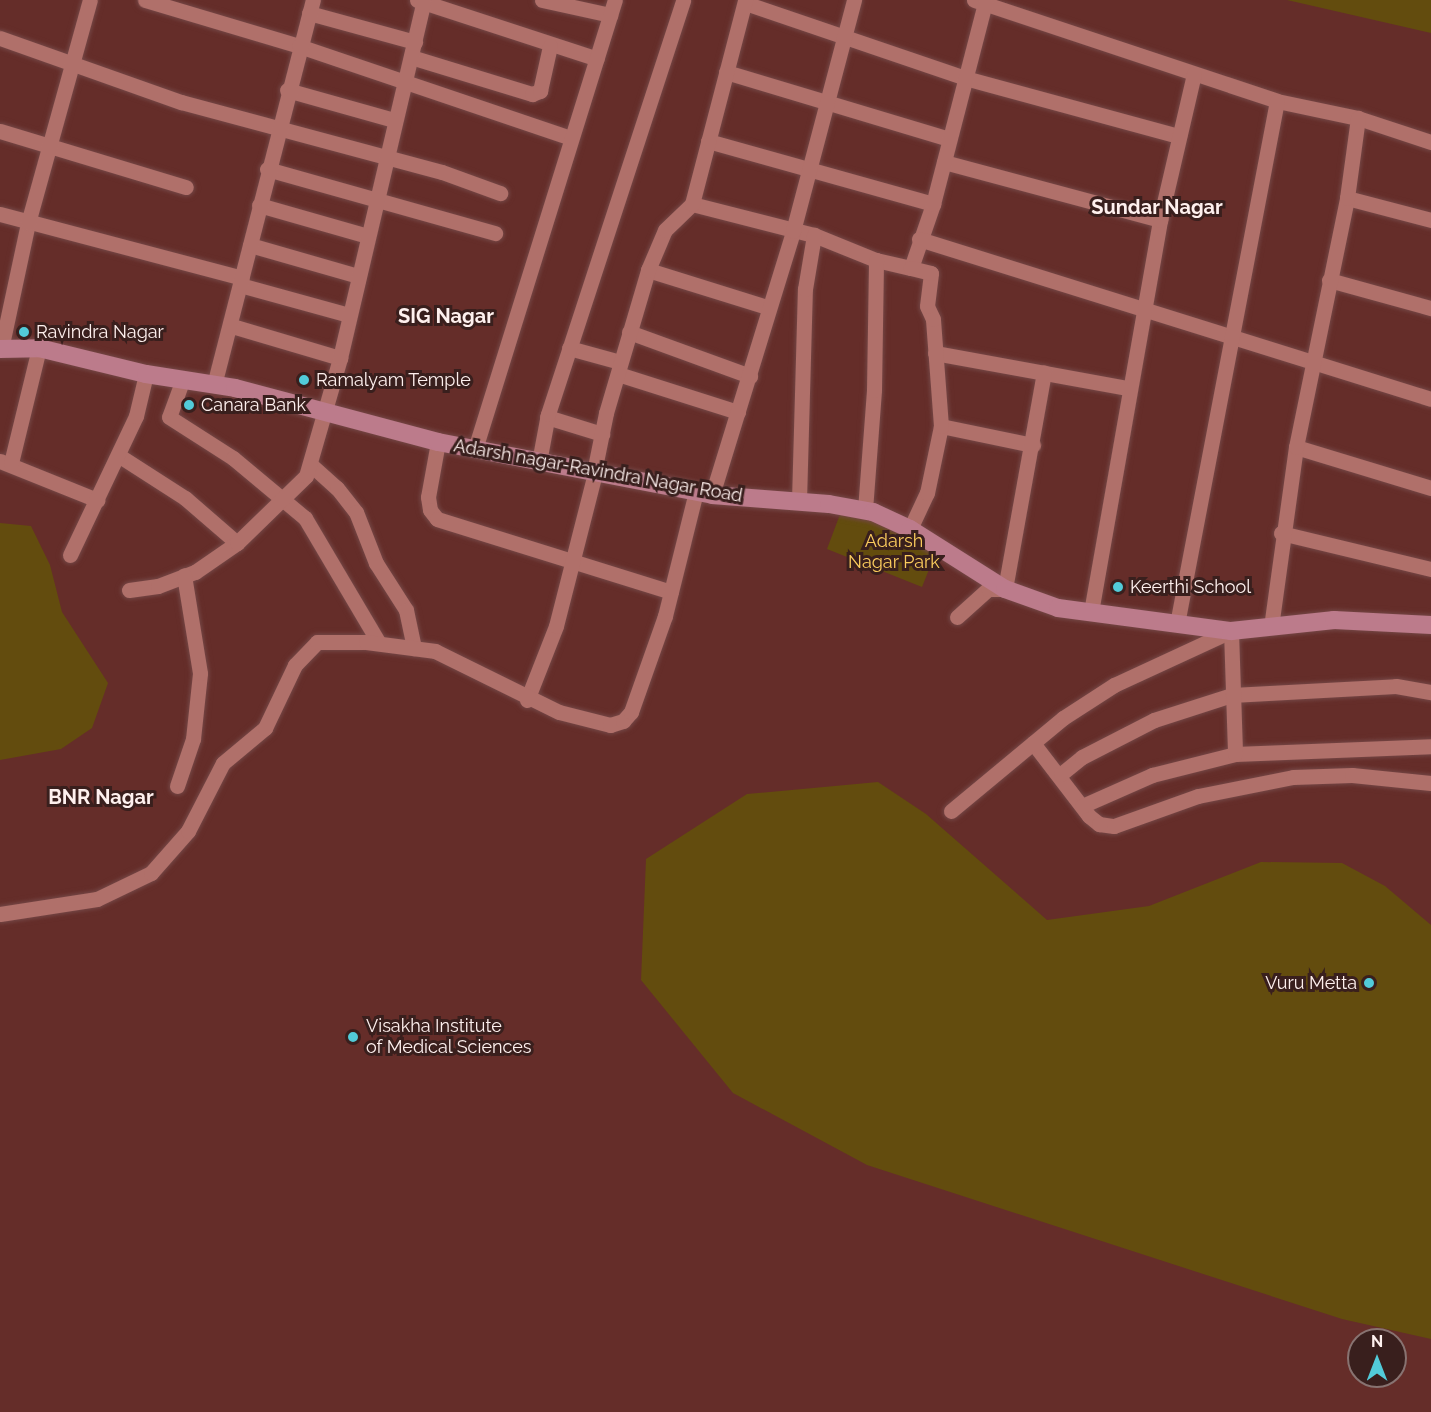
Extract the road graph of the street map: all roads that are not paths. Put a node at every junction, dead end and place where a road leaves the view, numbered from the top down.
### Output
1 (90, 0) edge
2 (145, 0) edge
3 (543, 0) edge
4 (615, 0) edge
5 (683, 0) edge
6 (854, 0) edge
7 (422, 1) edge
8 (745, 2) edge
9 (980, 2) edge
10 (561, 3) edge
11 (311, 7) edge
12 (610, 15) junction
13 (842, 34) junction
14 (0, 38) edge
15 (415, 42) junction
16 (299, 46) junction
17 (550, 46) junction
18 (411, 57) junction
19 (597, 59) junction
20 (72, 66) junction
21 (726, 72) junction
22 (1194, 74) junction
23 (965, 78) junction
24 (405, 82) junction
25 (287, 90) junction
26 (1277, 101) junction
27 (827, 104) junction
28 (1358, 118) junction
29 (394, 120) junction
30 (277, 127) junction
31 (0, 131) edge
32 (1179, 136) junction
33 (571, 138) junction
34 (949, 140) junction
35 (708, 141) junction
36 (1431, 141) edge
37 (50, 148) junction
38 (385, 157) junction
39 (944, 162) junction
40 (811, 168) junction
41 (267, 169) junction
42 (186, 187) dead end
43 (500, 193) dead end
44 (376, 197) junction
45 (1347, 198) junction
46 (692, 204) junction
47 (933, 204) junction
48 (259, 205) junction
49 (0, 214) edge
50 (1160, 220) junction
51 (1431, 220) edge
52 (28, 223) junction
53 (793, 231) junction
54 (495, 233) dead end
55 (814, 235) junction
56 (368, 236) junction
57 (919, 239) junction
58 (249, 245) junction
59 (876, 260) junction
60 (911, 268) junction
61 (648, 270) junction
62 (358, 276) junction
63 (1329, 280) junction
64 (241, 282) junction
65 (767, 307) junction
66 (1145, 307) junction
67 (1431, 308) edge
68 (349, 315) junction
69 (232, 326) junction
70 (1, 330) edge
71 (629, 332) junction
72 (1231, 334) junction
73 (39, 348) junction
74 (569, 348) junction
75 (1, 349) edge
76 (935, 353) junction
77 (340, 358) junction
78 (1311, 362) junction
79 (619, 368) junction
80 (1044, 372) junction
81 (146, 374) junction
82 (750, 376) junction
83 (183, 379) junction
84 (214, 385) junction
85 (1128, 388) junction
86 (1431, 399) edge
87 (324, 411) junction
88 (738, 412) junction
89 (547, 417) junction
90 (941, 426) junction
91 (602, 434) junction
92 (438, 442) junction
93 (1033, 445) junction
94 (1296, 447) junction
95 (475, 449) junction
96 (118, 455) junction
97 (6, 462) edge
98 (539, 462) junction
99 (310, 464) junction
100 (595, 472) junction
101 (1431, 488) edge
102 (704, 494) junction
103 (285, 498) junction
104 (97, 500) junction
105 (799, 501) junction
106 (865, 510) junction
107 (910, 529) junction
108 (1281, 533) junction
109 (237, 543) junction
110 (70, 555) dead end
111 (573, 562) junction
112 (1431, 569) edge
113 (184, 576) junction
114 (1005, 589) junction
115 (129, 590) dead end
116 (671, 592) junction
117 (1091, 612) junction
118 (957, 617) dead end
119 (1177, 624) junction
120 (1431, 625) edge
121 (1271, 627) junction
122 (1231, 631) junction
123 (379, 643) junction
124 (414, 648) junction
125 (1431, 692) edge
126 (1232, 695) junction
127 (527, 700) junction
128 (1430, 742) edge
129 (1033, 743) junction
130 (1235, 754) junction
131 (1061, 774) junction
132 (1431, 783) edge
133 (177, 786) dead end
134 (1082, 806) junction
135 (951, 811) dead end
136 (0, 914) edge

1 - 20 street
2 - 16 street
3 - 10 street
4 - 12 street
5 - 74 street
6 - 13 street
7 - 15 street
7 - 17 street
8 - 13 street
8 - 21 street
9 - 22 street
9 - 23 street
10 - 12 street
11 - 15 street
11 - 16 street
12 - 19 street
13 - 23 street
13 - 27 street
14 - 20 street
15 - 18 street
16 - 24 street
16 - 25 street
17 - 18 street
17 - 19 street
18 - 24 street
19 - 33 street
20 - 30 street
20 - 37 street
21 - 27 street
21 - 35 street
22 - 26 street
22 - 32 street
23 - 32 street
23 - 34 street
24 - 29 street
24 - 33 street
25 - 29 street
25 - 30 street
26 - 28 street
26 - 72 street
27 - 34 street
27 - 40 street
28 - 36 street
28 - 45 street
29 - 38 street
30 - 38 street
30 - 41 street
31 - 37 street
32 - 50 street
33 - 95 street
34 - 39 street
35 - 40 street
35 - 46 street
37 - 42 street
37 - 52 street
38 - 43 street
38 - 44 street
39 - 47 street
39 - 50 street
40 - 47 street
40 - 53 street
41 - 44 street
41 - 48 street
44 - 54 street
44 - 56 street
45 - 51 street
45 - 63 street
46 - 53 street
46 - 61 street
47 - 57 street
48 - 56 street
48 - 58 street
49 - 52 street
50 - 66 street
52 - 64 street
52 - 70 street
53 - 55 street
53 - 65 street
55 - 59 street
55 - 105 street
56 - 62 street
57 - 60 street
57 - 66 street
58 - 62 street
58 - 64 street
59 - 60 street
59 - 106 street
60 - 76 street
61 - 65 street
61 - 71 street
62 - 68 street
63 - 67 street
63 - 78 street
64 - 68 street
64 - 69 street
65 - 82 street
66 - 72 street
66 - 85 street
68 - 77 street
69 - 77 street
69 - 84 street
70 - 75 street
71 - 79 street
71 - 82 street
72 - 78 street
72 - 119 street
73 - 75 street, Adarsh nagar-Ravindra Nagar Road
73 - 81 street, Adarsh nagar-Ravindra Nagar Road
73 - 97 street
74 - 79 street
74 - 89 street
76 - 80 street
76 - 90 street
77 - 87 street
78 - 86 street
78 - 94 street
79 - 88 street
79 - 91 street
80 - 85 street
80 - 93 street
81 - 83 street, Adarsh nagar-Ravindra Nagar Road
81 - 96 street
82 - 88 street
83 - 84 street, Adarsh nagar-Ravindra Nagar Road
83 - 103 street
84 - 87 street, Adarsh nagar-Ravindra Nagar Road
85 - 117 street
87 - 92 street, Adarsh nagar-Ravindra Nagar Road
87 - 99 street
88 - 102 street
89 - 91 street
89 - 98 street
90 - 93 street
90 - 107 street
91 - 100 street
92 - 95 street, Adarsh nagar-Ravindra Nagar Road
92 - 111 street
93 - 114 street
94 - 101 street
94 - 108 street
95 - 98 street, Adarsh nagar-Ravindra Nagar Road
96 - 104 street
96 - 109 street
97 - 104 street
98 - 100 street, Adarsh nagar-Ravindra Nagar Road
99 - 103 street
99 - 124 street
100 - 102 street, Adarsh nagar-Ravindra Nagar Road
100 - 111 street
102 - 105 street, Adarsh nagar-Ravindra Nagar Road
102 - 116 street
103 - 109 street
103 - 123 street
104 - 110 street
105 - 106 street, Adarsh nagar-Ravindra Nagar Road
106 - 107 street, Adarsh nagar-Ravindra Nagar Road
107 - 114 street, Adarsh nagar-Ravindra Nagar Road
108 - 112 street
108 - 121 street
109 - 113 street
111 - 116 street
111 - 127 street
113 - 115 street
113 - 133 street
114 - 117 street, Adarsh nagar-Ravindra Nagar Road
114 - 118 street
116 - 127 street
117 - 119 street, Adarsh nagar-Ravindra Nagar Road
119 - 122 street, Adarsh nagar-Ravindra Nagar Road
120 - 121 street, Adarsh nagar-Ravindra Nagar Road
121 - 122 street, Adarsh nagar-Ravindra Nagar Road
122 - 126 street
122 - 129 street
123 - 124 street
123 - 136 street
124 - 127 street
125 - 126 street
126 - 130 street
126 - 131 street
128 - 130 street
129 - 131 street
129 - 135 street
130 - 134 street
131 - 134 street
132 - 134 street

